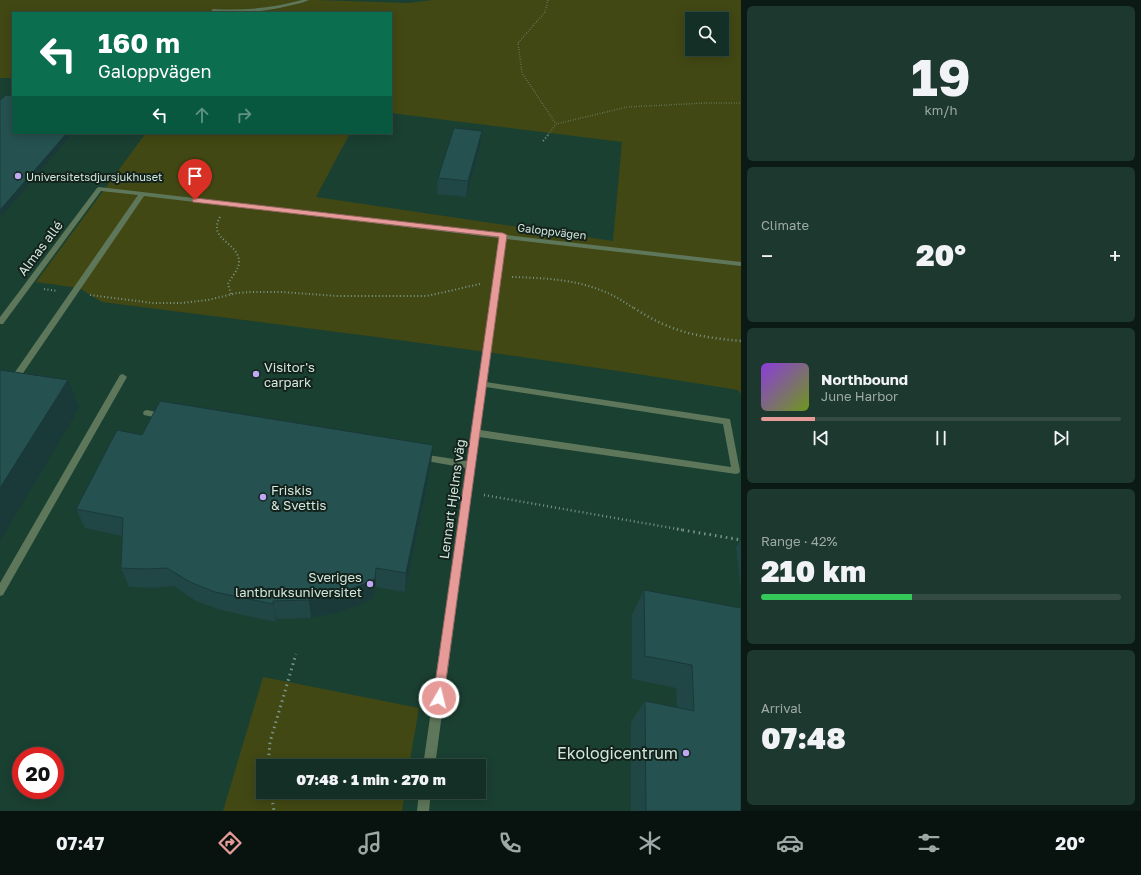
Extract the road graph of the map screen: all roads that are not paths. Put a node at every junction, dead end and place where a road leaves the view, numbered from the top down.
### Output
1 (307, 0) edge
2 (213, 10) dead end
3 (99, 189) joint
4 (142, 194) junction
5 (503, 235) junction
6 (741, 264) edge
7 (0, 322) edge
8 (16, 377) edge
9 (123, 377) dead end
10 (483, 384) junction
11 (147, 413) dead end
12 (170, 417) edge
13 (476, 433) junction
14 (409, 455) edge
15 (471, 465) junction
16 (0, 592) edge
17 (430, 759) edge
18 (425, 799) edge
19 (423, 811) edge

1 - 2 lane
3 - 4 lane, Galoppvägen
3 - 7 lane, Almas allé
4 - 5 lane, Galoppvägen
4 - 8 lane
5 - 6 lane, Galoppvägen
5 - 10 lane, Lennart Hjelms väg
9 - 16 lane
10 - 13 lane, Lennart Hjelms väg
10 - 13 lane
11 - 12 lane
13 - 15 lane, Lennart Hjelms väg
14 - 15 lane
15 - 17 lane, Lennart Hjelms väg
18 - 19 lane

